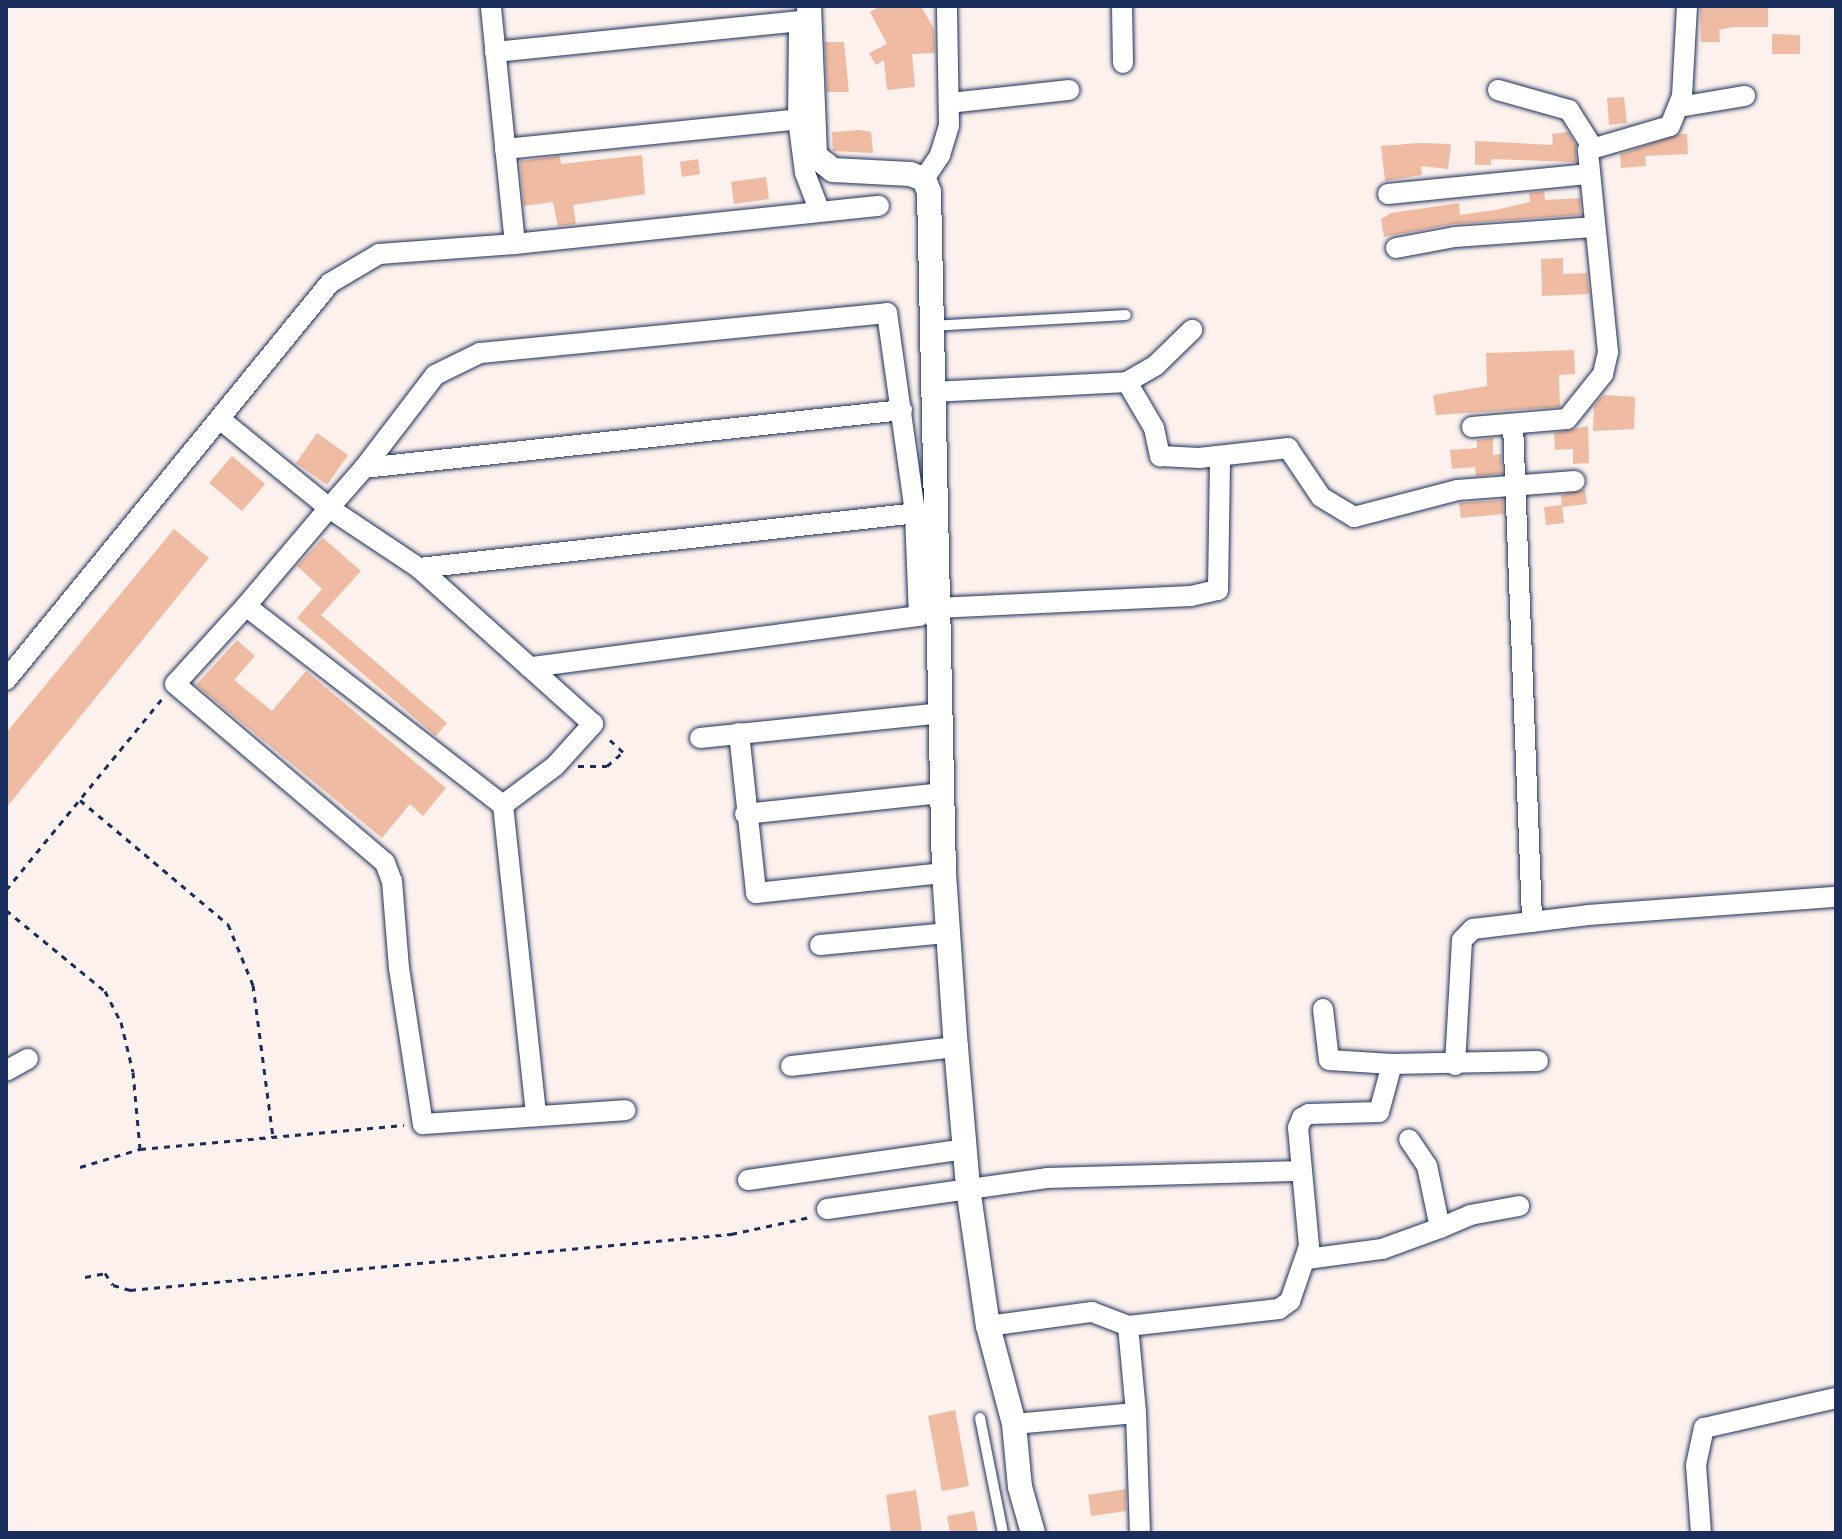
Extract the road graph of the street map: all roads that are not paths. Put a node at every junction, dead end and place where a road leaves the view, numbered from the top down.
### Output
1 (491, 6) edge
2 (947, 6) edge
3 (1122, 6) edge
4 (1687, 6) edge
5 (803, 11) edge
6 (495, 52) junction
7 (1123, 63) dead end
8 (1069, 90) dead end
9 (1498, 90) dead end
10 (1745, 96) dead end
11 (949, 103) junction
12 (1679, 107) junction
13 (798, 119) junction
14 (1591, 145) junction
15 (505, 149) junction
16 (1587, 174) junction
17 (924, 179) junction
18 (1388, 194) dead end
19 (879, 206) dead end
20 (819, 210) junction
21 (1593, 227) junction
22 (515, 244) junction
23 (1396, 248) dead end
24 (1126, 315) dead end
25 (929, 326) junction
26 (1192, 330) dead end
27 (1127, 382) junction
28 (932, 392) junction
29 (902, 410) junction
30 (221, 420) junction
31 (1513, 424) junction
32 (1472, 427) dead end
33 (1220, 457) junction
34 (364, 468) junction
35 (1575, 481) dead end
36 (1514, 486) junction
37 (329, 508) junction
38 (915, 513) junction
39 (419, 568) junction
40 (246, 606) junction
41 (936, 608) junction
42 (529, 667) junction
43 (6, 680) edge
44 (940, 713) junction
45 (739, 733) junction
46 (700, 738) dead end
47 (943, 793) junction
48 (503, 805) junction
49 (745, 814) junction
50 (944, 873) junction
51 (1836, 897) edge
52 (1532, 922) junction
53 (948, 933) junction
54 (820, 945) dead end
55 (1323, 1009) dead end
56 (956, 1047) junction
57 (28, 1059) dead end
58 (1538, 1061) dead end
59 (1392, 1064) junction
60 (1455, 1065) junction
61 (791, 1066) dead end
62 (6, 1071) edge
63 (626, 1110) dead end
64 (536, 1116) junction
65 (1409, 1139) dead end
66 (965, 1149) junction
67 (1301, 1171) junction
68 (748, 1180) dead end
69 (968, 1188) junction
70 (1519, 1206) dead end
71 (827, 1209) road end
72 (1440, 1228) junction
73 (1307, 1259) junction
74 (988, 1326) junction
75 (1128, 1326) junction
76 (1836, 1398) edge
77 (1136, 1413) junction
78 (980, 1418) dead end
79 (1014, 1424) junction
80 (1008, 1489) junction
81 (1003, 1533) edge
82 (1033, 1533) edge
83 (1140, 1533) edge
84 (1701, 1533) edge

1 - 6 street
2 - 11 street
3 - 7 street
4 - 12 street
5 - 6 street
5 - 13 street
5 - 17 street
6 - 15 street
8 - 11 street
9 - 14 street
10 - 12 street
11 - 17 street
12 - 14 street
13 - 15 street
13 - 20 street
14 - 16 street
15 - 22 street
16 - 18 street
16 - 21 street
17 - 25 street
19 - 20 street
20 - 22 street
21 - 23 street
21 - 31 street
22 - 30 street
24 - 25 lane
25 - 28 street
26 - 27 street
27 - 28 street
27 - 33 street
28 - 41 street
29 - 34 street
29 - 34 street
29 - 38 street
30 - 37 street
30 - 43 street
31 - 32 street
31 - 36 street
33 - 36 street
33 - 41 street
34 - 37 street
35 - 36 street
36 - 52 street
37 - 39 street
37 - 40 street
38 - 39 street
38 - 42 street
39 - 42 street
40 - 48 street
40 - 64 street
41 - 44 street
42 - 48 street
44 - 45 street
44 - 47 street
45 - 46 street
45 - 49 street
47 - 49 street
47 - 50 street
48 - 64 street
49 - 50 street
50 - 53 street
51 - 52 street
52 - 60 street
53 - 54 street
53 - 56 street
55 - 59 street
56 - 61 street
56 - 66 street
57 - 62 street
58 - 60 street
59 - 60 street
59 - 67 street
63 - 64 street
65 - 72 street
66 - 68 street
66 - 69 street
67 - 69 street
67 - 73 street
69 - 71 street
69 - 74 street
70 - 72 street
72 - 73 street
73 - 75 street
74 - 75 street
74 - 79 street
75 - 77 street
76 - 84 street
77 - 79 street
77 - 83 street
78 - 80 lane
79 - 80 street
80 - 81 lane
80 - 82 street

